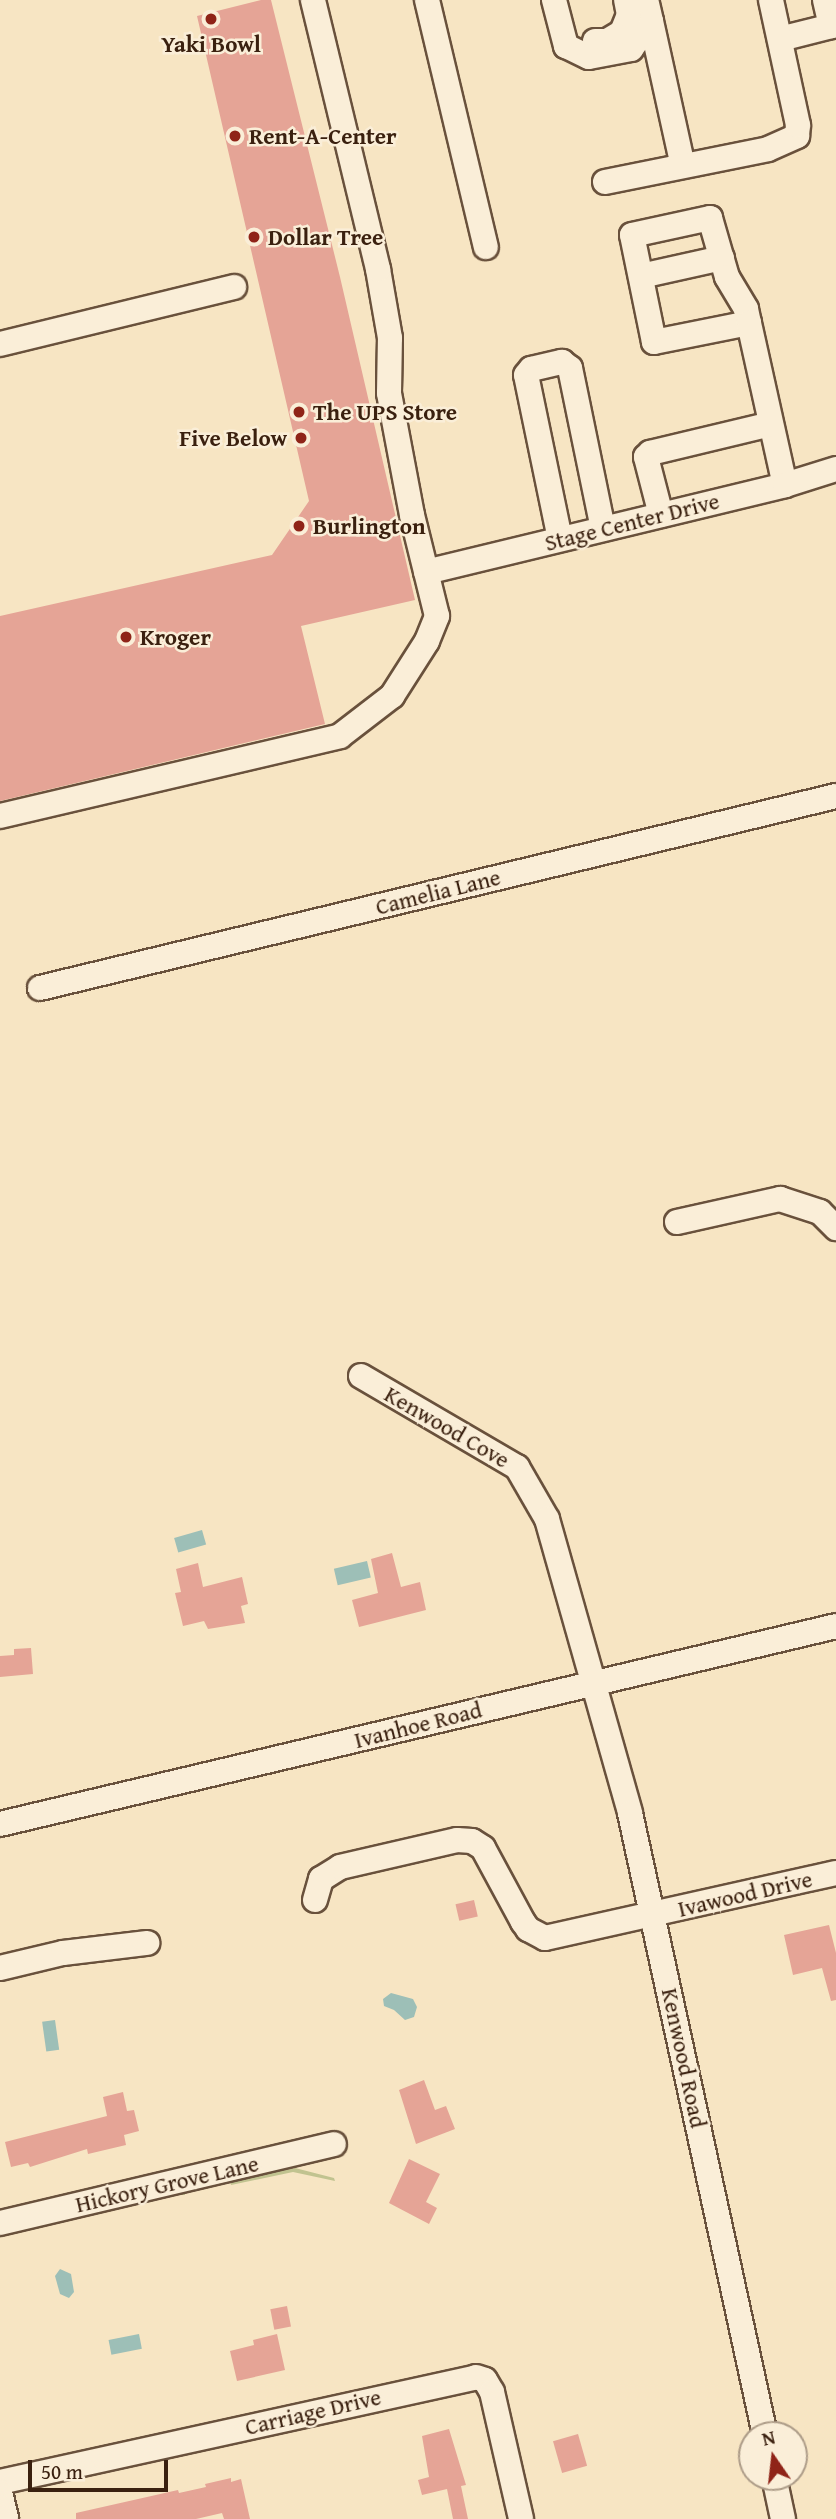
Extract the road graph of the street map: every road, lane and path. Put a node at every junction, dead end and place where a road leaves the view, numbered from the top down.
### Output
1 (313, 0) edge
2 (427, 0) edge
3 (554, 0) edge
4 (569, 0) edge
5 (626, 0) edge
6 (771, 0) edge
7 (825, 0) edge
8 (648, 11) edge
9 (834, 25) edge
10 (780, 39) junction
11 (684, 166) junction
12 (605, 182) dead end
13 (485, 247) dead end
14 (722, 258) junction
15 (640, 276) junction
16 (234, 287) dead end
17 (747, 316) junction
18 (0, 344) edge
19 (771, 424) junction
20 (836, 469) edge
21 (785, 485) junction
22 (661, 514) junction
23 (603, 528) junction
24 (560, 539) junction
25 (426, 572) junction
26 (836, 796) edge
27 (0, 816) edge
28 (40, 988) dead end
29 (677, 1222) dead end
30 (836, 1228) edge
31 (361, 1376) dead end
32 (836, 1626) edge
33 (594, 1682) junction
34 (0, 1824) edge
35 (836, 1873) edge
36 (315, 1900) dead end
37 (654, 1915) junction
38 (147, 1943) dead end
39 (0, 1968) edge
40 (334, 2144) dead end
41 (0, 2223) edge
42 (762, 2421) edge
43 (0, 2482) edge
44 (777, 2491) edge
45 (0, 2492) edge
46 (6, 2519) edge
47 (521, 2519) edge
48 (783, 2519) edge

1 - 25 street
2 - 13 street
3 - 8 street
4 - 5 street
6 - 10 street
7 - 9 street
8 - 11 street
9 - 10 street
10 - 11 street
11 - 12 street
14 - 15 street
14 - 15 street
14 - 17 street
15 - 17 street
16 - 18 street
17 - 19 street
19 - 21 street
19 - 22 street
20 - 21 street, Stage Center Drive
21 - 22 street, Stage Center Drive
22 - 23 street, Stage Center Drive
23 - 24 street, Stage Center Drive
23 - 24 street
24 - 25 street, Stage Center Drive
25 - 27 street
26 - 28 street, Camelia Lane
29 - 30 street
31 - 33 street, Kenwood Cove
32 - 33 street, Ivanhoe Road
33 - 34 street, Ivanhoe Road
33 - 37 street, Kenwood Road
35 - 37 street, Ivawood Drive
36 - 37 street, Ivawood Drive
37 - 42 street, Kenwood Road
38 - 39 street
40 - 41 street, Hickory Grove Lane
43 - 47 street, Carriage Drive
44 - 48 street
45 - 46 street

